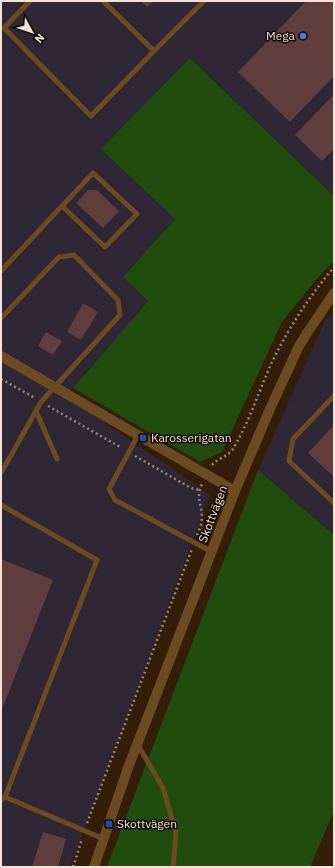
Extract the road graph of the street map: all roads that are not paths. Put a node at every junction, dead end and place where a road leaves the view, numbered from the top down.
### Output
1 (30, 1) edge
2 (103, 1) edge
3 (204, 1) edge
4 (154, 51) junction
5 (62, 206) junction
6 (1, 271) edge
7 (334, 293) edge
8 (1, 318) edge
9 (1, 356) edge
10 (55, 387) junction
11 (334, 396) edge
12 (36, 411) junction
13 (138, 435) junction
14 (57, 459) dead end
15 (1, 473) edge
16 (235, 491) junction
17 (334, 503) edge
18 (1, 505) edge
19 (212, 552) junction
20 (137, 744) junction
21 (3, 798) edge
22 (104, 839) junction
23 (94, 867) edge
24 (173, 867) edge

1 - 4 lane
2 - 4 lane
3 - 4 lane
5 - 5 lane
5 - 6 lane
7 - 16 street, Skottvägen
8 - 10 lane
9 - 10 street
10 - 12 lane
10 - 13 street
11 - 17 lane
12 - 14 lane
12 - 15 lane
13 - 16 street
13 - 19 lane
16 - 19 street, Skottvägen
18 - 21 lane
19 - 20 street, Skottvägen
20 - 22 street, Skottvägen
20 - 24 lane
21 - 22 lane
22 - 23 street, Skottvägen

